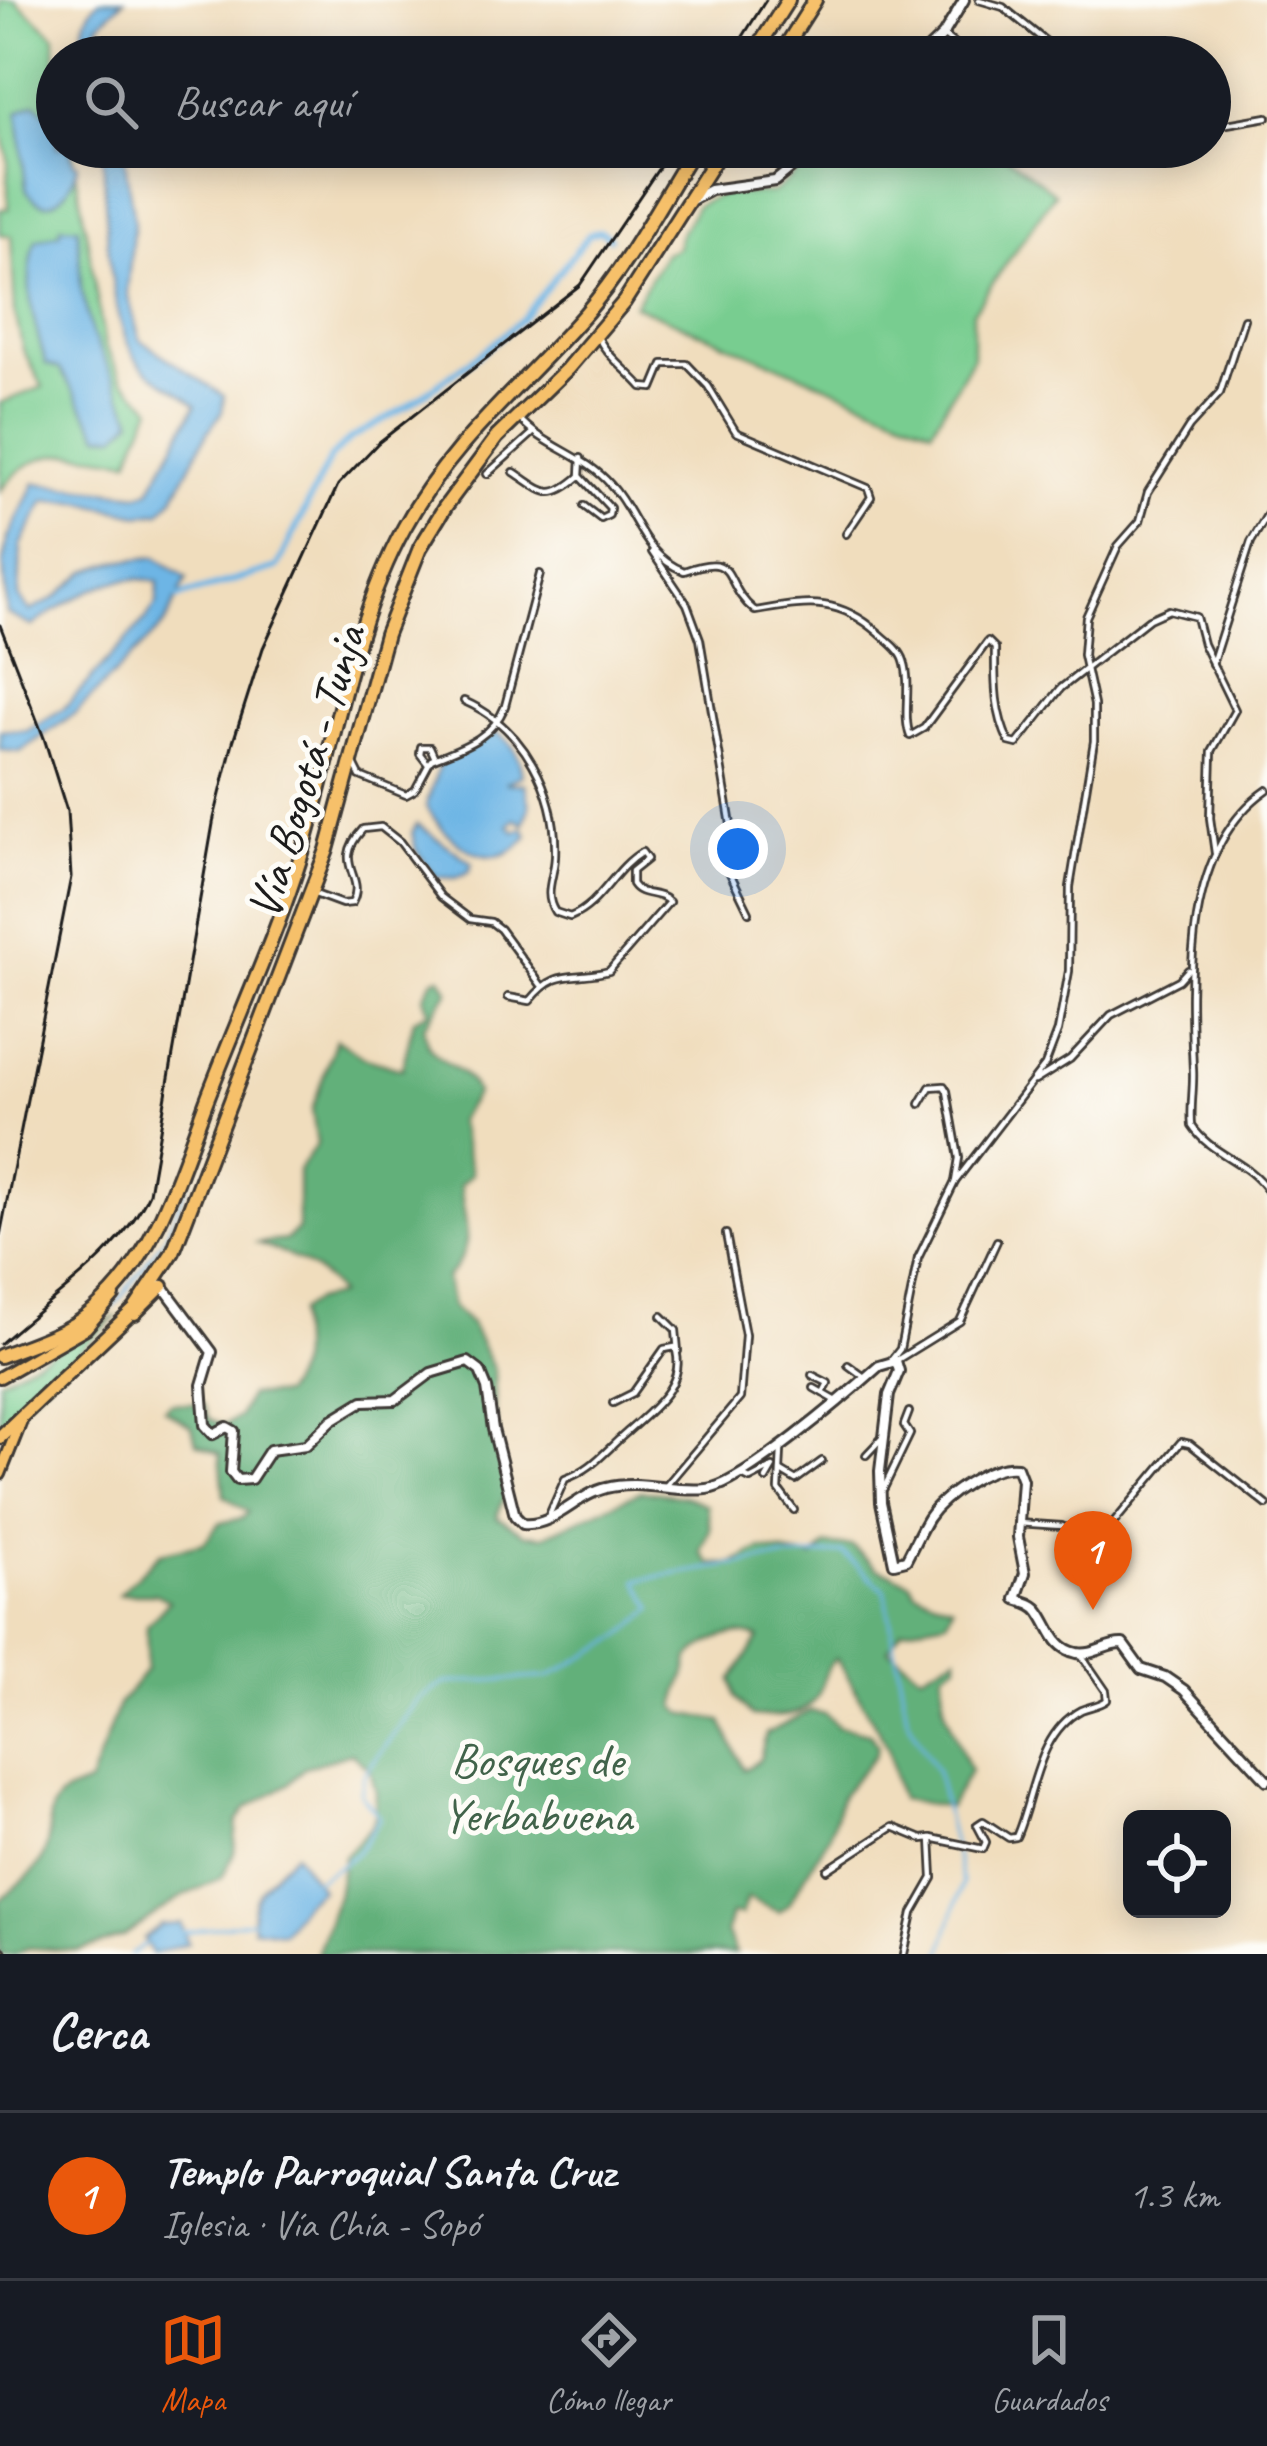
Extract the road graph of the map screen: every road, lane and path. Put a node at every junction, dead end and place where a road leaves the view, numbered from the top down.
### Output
1 (788, 0) edge
2 (815, 0) edge
3 (964, 0) edge
4 (980, 0) edge
5 (944, 35) edge
6 (765, 36) edge
7 (792, 36) edge
8 (1039, 36) edge
9 (1267, 117) edge
10 (1231, 123) edge
11 (682, 168) edge
12 (710, 168) edge
13 (791, 168) edge
14 (690, 201) junction
15 (1244, 319) dead end
16 (598, 335) junction
17 (604, 351) junction
18 (581, 354) junction
19 (517, 416) junction
20 (532, 434) junction
21 (581, 458) junction
22 (514, 472) dead end
23 (487, 474) dead end
24 (580, 476) junction
25 (584, 506) dead end
26 (1267, 515) edge
27 (846, 534) dead end
28 (648, 548) junction
29 (539, 574) dead end
30 (1212, 664) junction
31 (1088, 670) junction
32 (464, 701) dead end
33 (496, 724) junction
34 (435, 758) junction
35 (352, 760) junction
36 (428, 763) junction
37 (360, 776) junction
38 (346, 784) junction
39 (1267, 790) edge
40 (1210, 825) junction
41 (1228, 829) junction
42 (1215, 853) junction
43 (311, 893) junction
44 (748, 912) dead end
45 (1188, 970) junction
46 (541, 986) junction
47 (508, 997) dead end
48 (1031, 1083) junction
49 (920, 1104) dead end
50 (955, 1182) junction
51 (1267, 1190) edge
52 (726, 1234) dead end
53 (998, 1241) dead end
54 (128, 1273) junction
55 (160, 1283) junction
56 (135, 1314) dead end
57 (116, 1316) dead end
58 (662, 1316) dead end
59 (81, 1332) junction
60 (678, 1351) junction
61 (0, 1356) edge
62 (894, 1360) junction
63 (848, 1365) dead end
64 (812, 1375) dead end
65 (0, 1377) edge
66 (864, 1377) junction
67 (814, 1388) dead end
68 (823, 1393) junction
69 (836, 1401) junction
70 (613, 1403) dead end
71 (30, 1406) junction
72 (909, 1412) dead end
73 (0, 1437) edge
74 (882, 1438) junction
75 (781, 1445) junction
76 (866, 1455) dead end
77 (822, 1461) dead end
78 (1, 1471) edge
79 (781, 1471) junction
80 (742, 1475) junction
81 (766, 1479) dead end
82 (665, 1487) junction
83 (880, 1492) junction
84 (1267, 1505) edge
85 (794, 1510) dead end
86 (548, 1520) junction
87 (1018, 1523) junction
88 (1080, 1653) junction
89 (1267, 1780) edge
90 (931, 1838) junction
91 (827, 1870) dead end
92 (904, 1954) edge

1 - 6 highway
2 - 7 highway
3 - 5 street
4 - 8 street
9 - 10 street
11 - 54 highway, Vía Bogotá - Tunja
12 - 14 highway, Vía Bogotá - Tunja
13 - 14 street
14 - 16 highway, Vía Bogotá - Tunja
15 - 31 street
16 - 17 street
16 - 18 highway, Vía Bogotá - Tunja
17 - 18 street
17 - 27 street
18 - 19 highway, Vía Bogotá - Tunja
19 - 20 street
19 - 35 highway, Vía Bogotá - Tunja
20 - 21 street
20 - 23 street
21 - 24 street
21 - 28 street
22 - 24 street
24 - 25 street
26 - 30 street
28 - 31 street
28 - 44 street
29 - 33 street
30 - 31 street
30 - 40 street
31 - 48 street
32 - 33 street
33 - 34 street
33 - 46 street
34 - 36 street
34 - 36 street
35 - 37 street
35 - 38 highway, Vía Bogotá - Tunja
36 - 37 street
37 - 38 street
38 - 43 highway, Vía Bogotá - Tunja
39 - 41 street
40 - 41 street
40 - 42 street
41 - 42 street
42 - 45 street
43 - 46 street
43 - 55 highway, Vía Bogotá - Tunja
45 - 48 street
45 - 51 street
46 - 47 street
48 - 50 street
49 - 50 street
50 - 62 street
52 - 82 street
53 - 62 street
54 - 59 main road
54 - 61 highway, Vía Bogotá - Tunja
55 - 56 main road
55 - 71 highway, Vía Bogotá - Tunja
55 - 86 street
57 - 59 main road
58 - 60 street
59 - 65 main road
60 - 70 street
60 - 86 street
62 - 66 street
62 - 74 street
63 - 66 street
64 - 68 street
66 - 69 street
67 - 68 street
68 - 69 street
69 - 75 street
71 - 73 highway, Vía Bogotá - Tunja
71 - 78 main road
72 - 83 street
74 - 76 street
74 - 83 street
75 - 79 street
75 - 80 street
77 - 79 street
79 - 85 street
80 - 81 street
80 - 82 street
82 - 86 street
83 - 87 street
84 - 87 street
87 - 88 street
88 - 89 street
88 - 90 street
90 - 91 street
90 - 92 street

